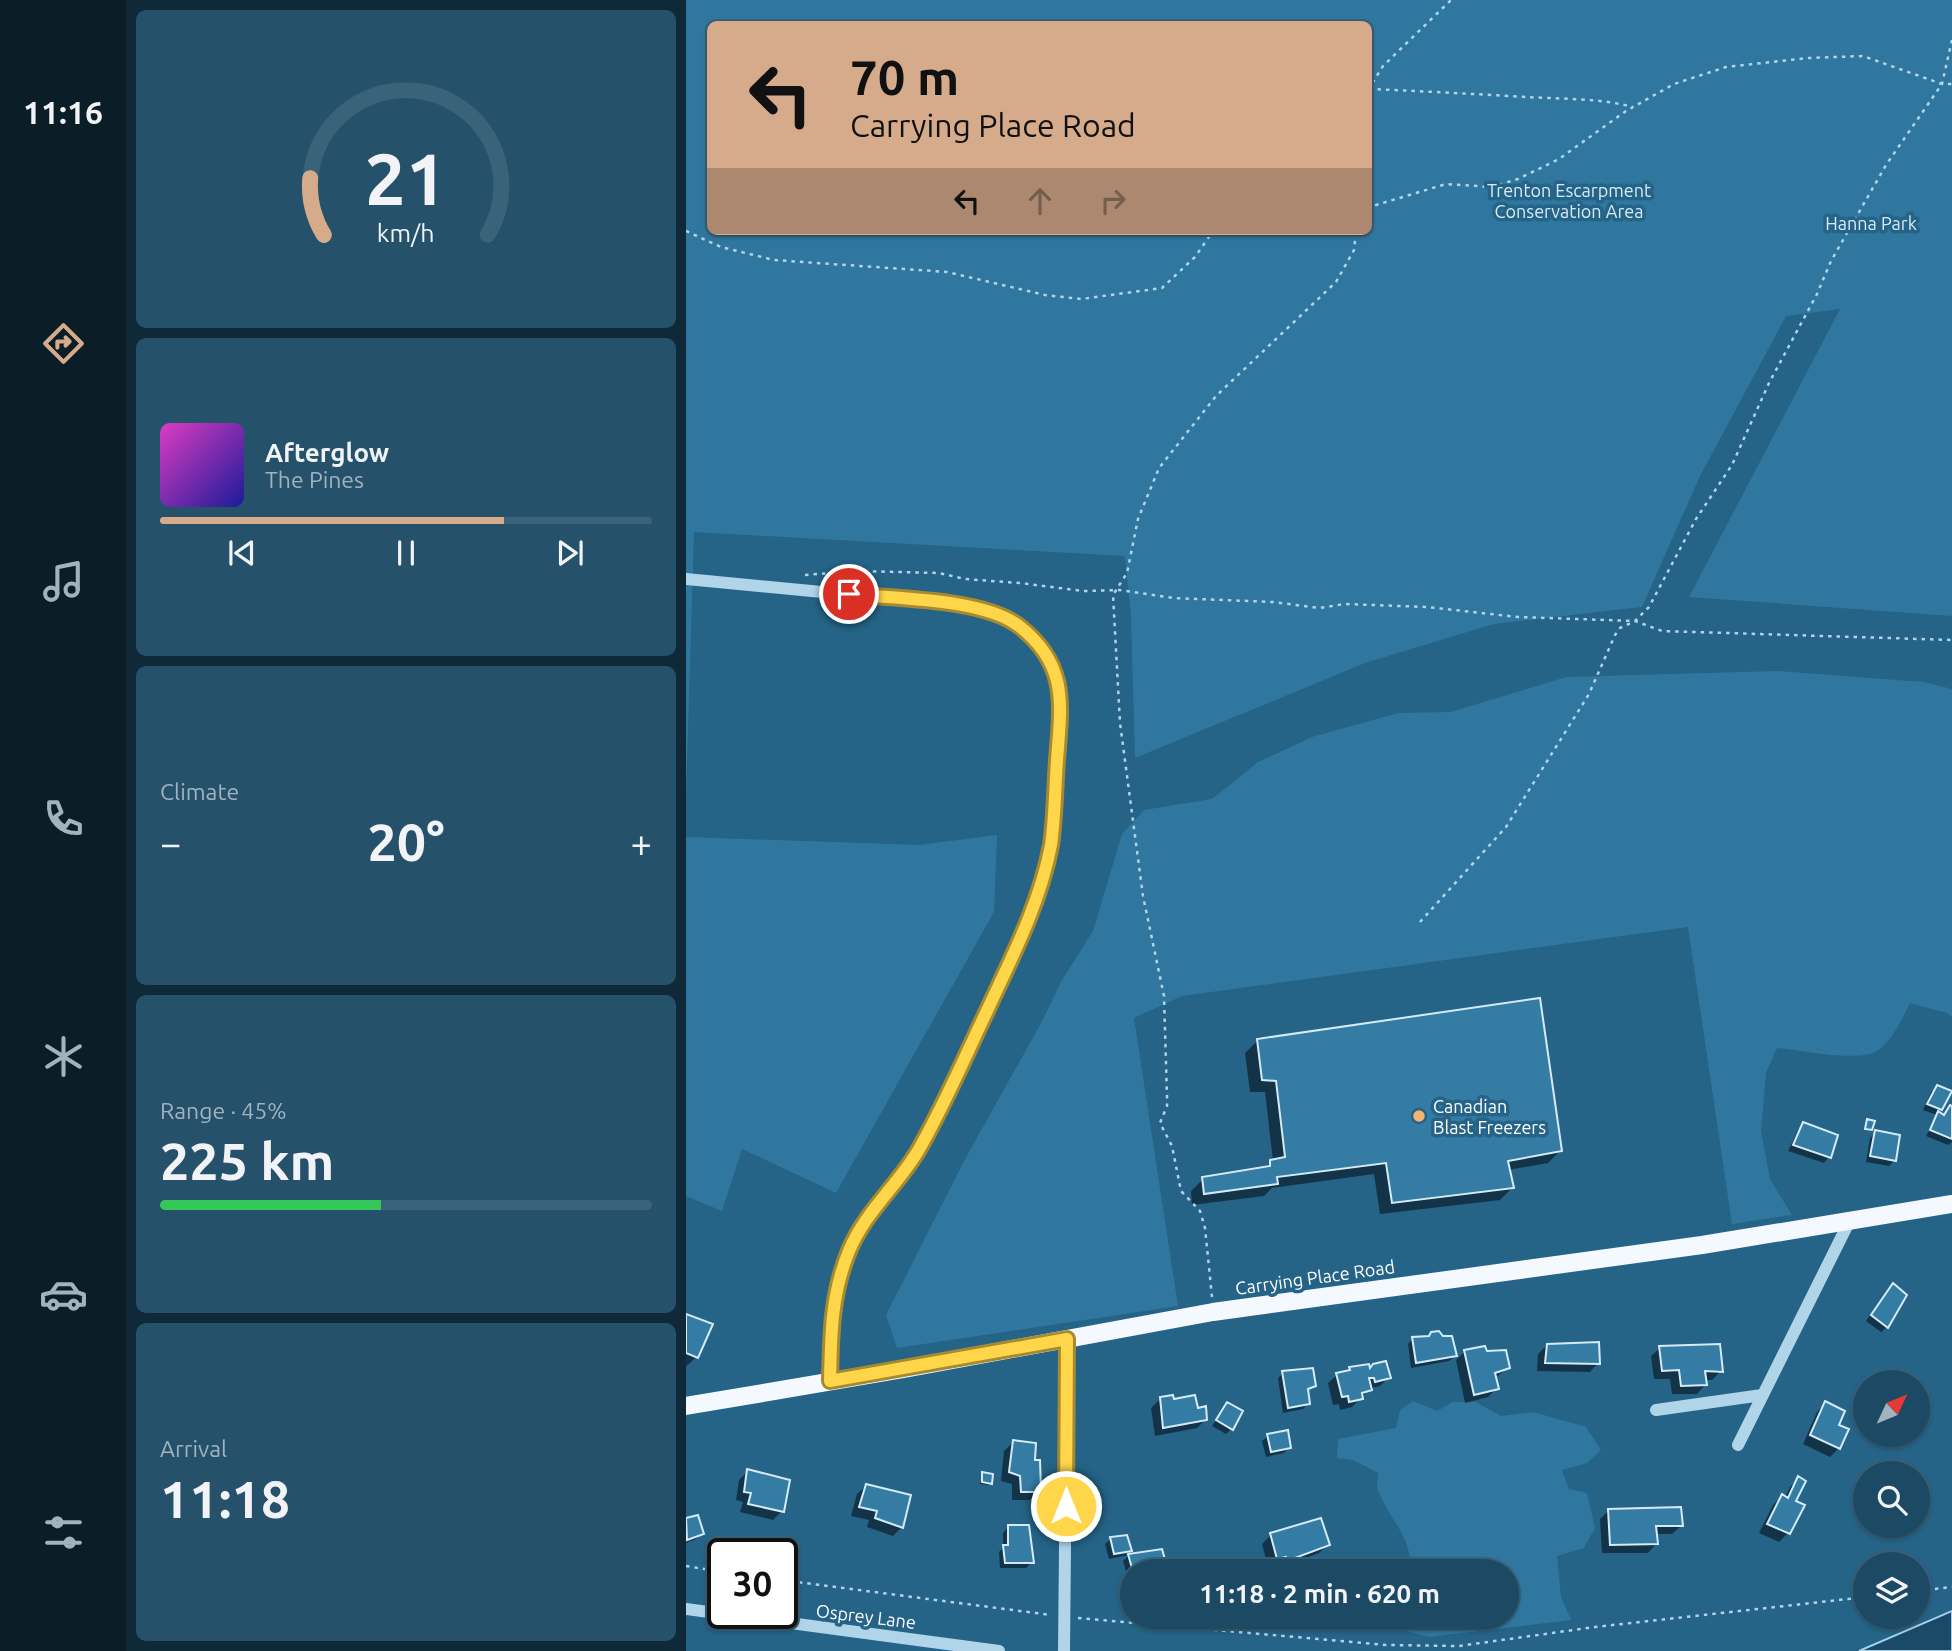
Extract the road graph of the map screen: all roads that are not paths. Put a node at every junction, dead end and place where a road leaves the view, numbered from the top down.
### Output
1 (686, 579) edge
2 (1952, 1204) edge
3 (1850, 1220) junction
4 (1067, 1339) junction
5 (830, 1381) junction
6 (1762, 1395) junction
7 (686, 1406) edge
8 (1656, 1410) dead end
9 (1738, 1445) dead end
10 (686, 1609) edge
11 (999, 1651) edge
12 (1064, 1651) edge

1 - 5 street
2 - 3 main road, Carrying Place Road
3 - 4 main road, Carrying Place Road
3 - 6 street
4 - 5 main road, Carrying Place Road
4 - 12 street
5 - 7 main road, Carrying Place Road
6 - 8 street
6 - 9 street
10 - 11 street, Osprey Lane

